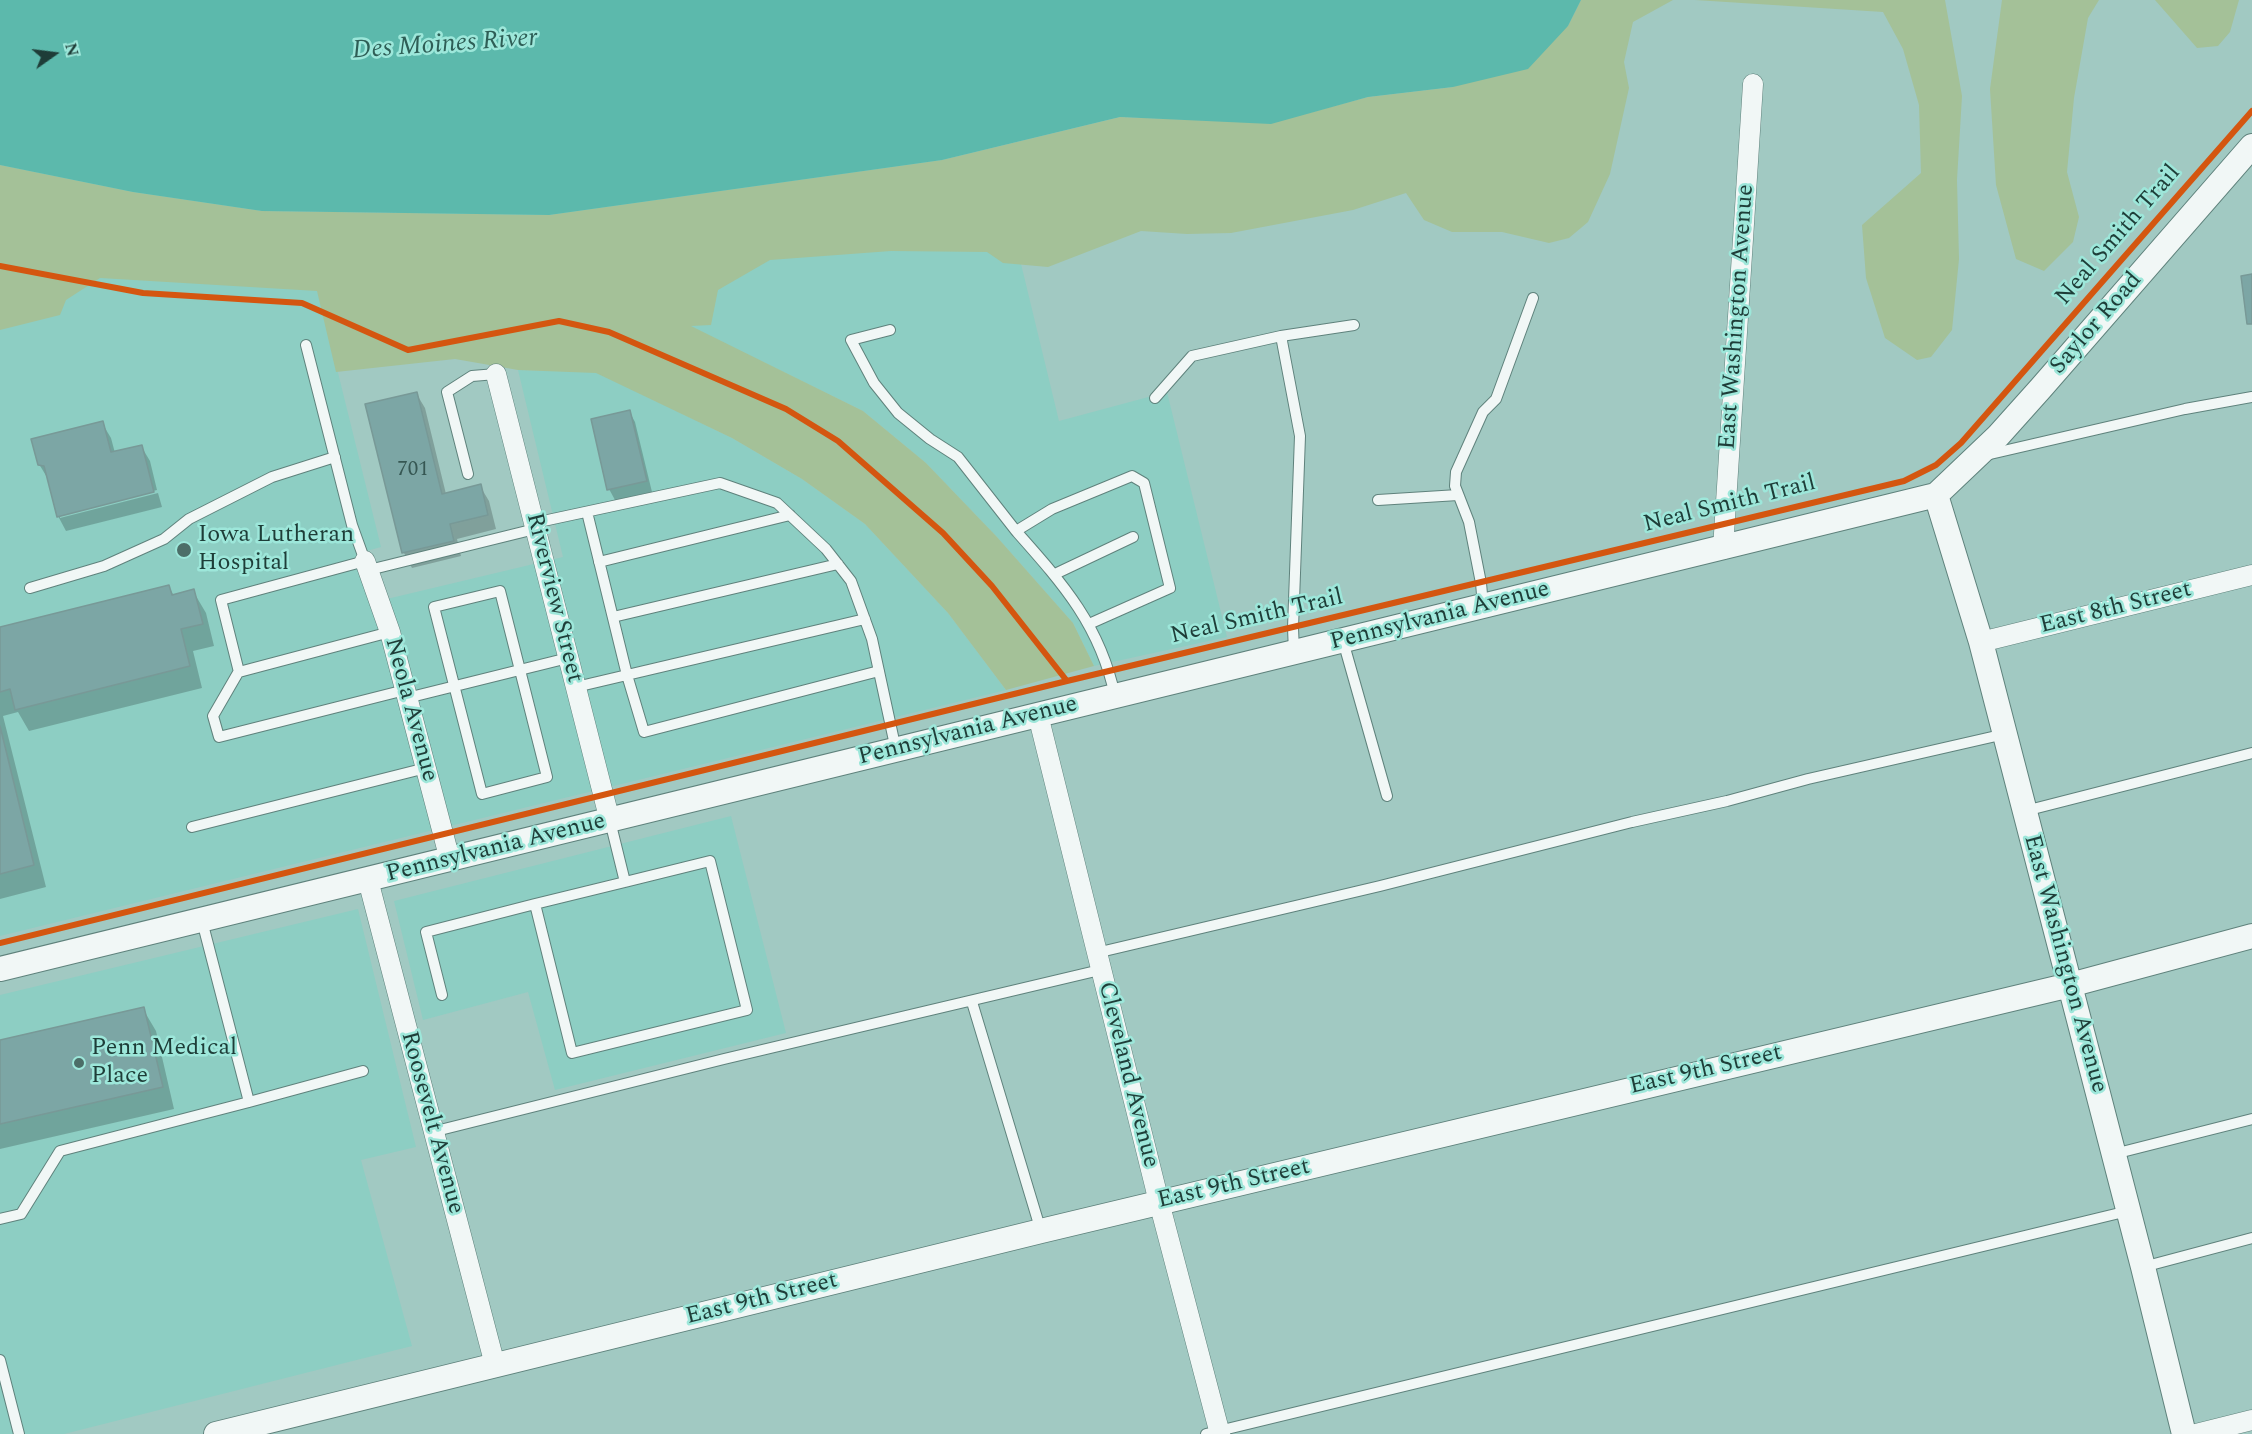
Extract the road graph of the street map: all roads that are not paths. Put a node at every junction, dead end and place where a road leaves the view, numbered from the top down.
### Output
1 (1753, 84) dead end
2 (2252, 146) edge
3 (1533, 298) dead end
4 (1354, 325) dead end
5 (890, 330) dead end
6 (1281, 336) junction
7 (306, 345) dead end
8 (496, 374) joint
9 (2252, 397) edge
10 (1155, 398) dead end
11 (335, 457) junction
12 (1974, 458) junction
13 (468, 474) dead end
14 (1458, 495) junction
15 (1936, 495) junction
16 (1378, 500) dead end
17 (587, 512) junction
18 (790, 515) junction
19 (534, 526) junction
20 (1016, 531) junction
21 (1133, 537) dead end
22 (1724, 549) junction
23 (599, 562) junction
24 (838, 564) junction
25 (367, 566) junction
26 (1055, 574) junction
27 (2252, 575) edge
28 (30, 588) dead end
29 (1483, 606) junction
30 (613, 617) junction
31 (865, 619) junction
32 (1089, 624) junction
33 (390, 632) junction
34 (1343, 641) junction
35 (1981, 642) junction
36 (1294, 652) junction
37 (568, 658) junction
38 (522, 670) junction
39 (239, 671) junction
40 (879, 671) junction
41 (627, 675) junction
42 (453, 687) junction
43 (576, 687) junction
44 (406, 694) junction
45 (1115, 696) junction
46 (1038, 715) junction
47 (2005, 734) junction
48 (896, 750) junction
49 (2252, 753) edge
50 (426, 768) junction
51 (1387, 796) dead end
52 (2025, 812) junction
53 (610, 821) junction
54 (192, 827) dead end
55 (450, 860) junction
56 (368, 880) junction
57 (625, 882) junction
58 (535, 904) junction
59 (202, 921) junction
60 (2252, 936) edge
61 (1098, 962) junction
62 (0, 969) edge
63 (2070, 985) junction
64 (442, 995) dead end
65 (972, 1002) junction
66 (363, 1071) dead end
67 (249, 1102) junction
68 (2252, 1119) edge
69 (432, 1132) junction
70 (2114, 1154) junction
71 (1159, 1202) junction
72 (2128, 1211) junction
73 (0, 1219) edge
74 (1041, 1231) junction
75 (2252, 1238) edge
76 (2143, 1267) junction
77 (0, 1360) edge
78 (495, 1365) junction
79 (2252, 1420) edge
80 (1215, 1433) edge
81 (19, 1434) edge
82 (216, 1434) edge
83 (2184, 1434) edge
84 (2196, 1434) edge

1 - 22 street, East Washington Avenue
2 - 12 street, Saylor Road
3 - 14 lane
4 - 6 lane
5 - 20 lane
6 - 10 lane
6 - 36 lane
7 - 11 lane
8 - 13 lane
8 - 19 street, Riverview Street
9 - 12 lane
11 - 25 lane
11 - 28 lane
12 - 15 street, Saylor Road
14 - 16 lane
14 - 29 lane
15 - 22 street, Pennsylvania Avenue
15 - 35 street, East Washington Avenue
17 - 18 lane
17 - 19 lane
17 - 23 lane
18 - 23 lane
18 - 24 lane
19 - 25 lane
19 - 37 street, Riverview Street
20 - 26 lane
20 - 32 lane
21 - 26 lane
22 - 29 street, Pennsylvania Avenue
23 - 30 lane
24 - 30 lane
24 - 31 lane
25 - 33 street, Neola Avenue
25 - 39 lane
26 - 32 lane
27 - 35 street, East 8th Street
29 - 34 street, Pennsylvania Avenue
30 - 41 lane
31 - 40 lane
31 - 41 lane
32 - 45 lane
33 - 39 lane
33 - 44 street, Neola Avenue
34 - 36 street, Pennsylvania Avenue
34 - 51 lane
35 - 47 street, East Washington Avenue
36 - 45 street, Pennsylvania Avenue
37 - 38 lane
37 - 43 street, Riverview Street
38 - 42 lane
38 - 42 lane
38 - 42 lane
39 - 44 lane
40 - 41 lane
40 - 48 lane
41 - 43 lane
42 - 44 lane
43 - 53 street, Riverview Street
44 - 50 street, Neola Avenue
45 - 46 street, Pennsylvania Avenue
46 - 48 street, Pennsylvania Avenue
46 - 61 street, Cleveland Avenue
47 - 52 street, East Washington Avenue
47 - 61 lane
48 - 53 street, Pennsylvania Avenue
49 - 52 lane
50 - 54 lane
50 - 55 street, Neola Avenue
52 - 63 street, East Washington Avenue
53 - 55 street, Pennsylvania Avenue
53 - 57 lane
55 - 56 street, Pennsylvania Avenue
56 - 59 street, Pennsylvania Avenue
56 - 69 street, Roosevelt Avenue
57 - 58 lane
57 - 58 lane
58 - 64 lane
59 - 62 street, Pennsylvania Avenue
59 - 67 lane
60 - 63 street, East 9th Street
61 - 65 lane
61 - 71 street, Cleveland Avenue
63 - 70 street, East Washington Avenue
63 - 71 street, East 9th Street
65 - 69 lane
65 - 74 lane
66 - 67 lane
67 - 73 lane
68 - 70 lane
69 - 78 street, Roosevelt Avenue
70 - 72 street, East Washington Avenue
71 - 74 street, East 9th Street
71 - 80 street, Cleveland Avenue
72 - 76 street, East Washington Avenue
72 - 80 lane
74 - 78 street, East 9th Street
75 - 76 lane
76 - 83 street, East Washington Avenue
77 - 81 lane
78 - 82 street, East 9th Street
79 - 84 street

